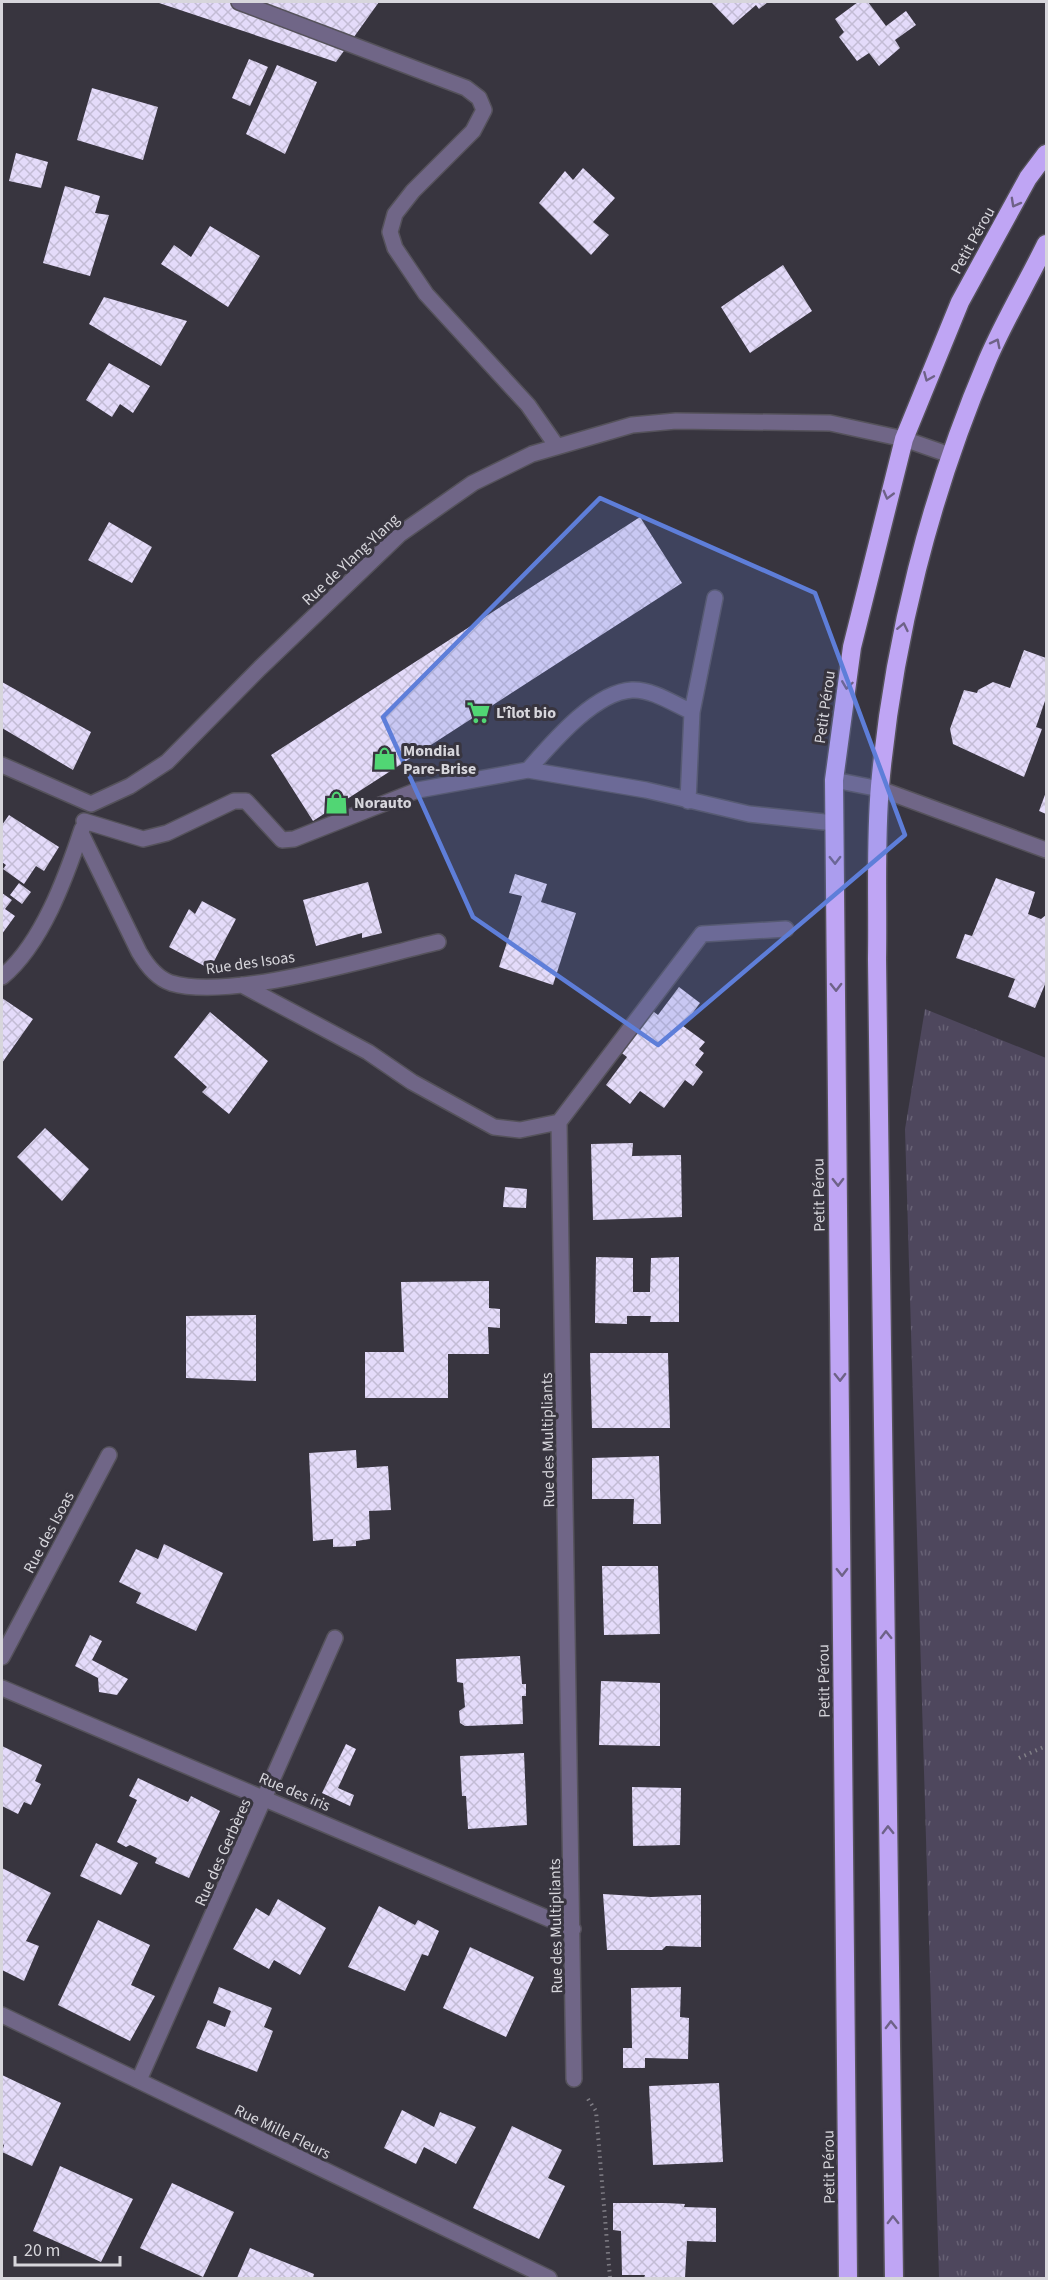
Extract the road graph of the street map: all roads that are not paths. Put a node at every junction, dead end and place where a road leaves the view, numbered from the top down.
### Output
1 (239, 2) edge
2 (1047, 154) edge
3 (1047, 244) edge
4 (904, 439) junction
5 (556, 445) junction
6 (950, 456) junction
7 (715, 598) dead end
8 (692, 712) junction
9 (2, 765) edge
10 (528, 770) junction
11 (834, 780) junction
12 (880, 789) junction
13 (688, 801) junction
14 (91, 804) junction
15 (834, 823) junction
16 (82, 827) junction
17 (1047, 850) edge
18 (786, 929) dead end
19 (438, 942) dead end
20 (9, 962) edge
21 (2, 977) edge
22 (243, 985) junction
23 (559, 1122) junction
24 (109, 1455) dead end
25 (335, 1638) dead end
26 (2, 1658) edge
27 (2, 1688) edge
28 (266, 1798) junction
29 (573, 1929) junction
30 (2, 2015) edge
31 (574, 2079) road end
32 (139, 2080) junction
33 (549, 2278) edge
34 (848, 2278) edge
35 (894, 2278) edge

1 - 5 street
2 -> 4 highway, Petit Pérou
6 -> 3 highway
4 - 5 street, Rue de Ylang-Ylang
4 - 6 street, Rue de Ylang-Ylang
4 -> 11 highway, Petit Pérou
5 - 14 street, Rue de Ylang-Ylang
12 -> 6 highway
7 - 8 street
8 - 10 street
8 - 13 street
9 - 14 street
10 - 13 street
10 - 16 street
11 - 12 street
11 - 15 highway, Petit Pérou
12 - 17 street
35 -> 12 highway
13 - 15 street
14 - 16 street
15 -> 34 highway, Petit Pérou
16 - 20 street
16 - 22 street, Rue des Isoas
18 - 23 street
19 - 22 street, Rue des Isoas
20 - 21 street
22 - 23 street
23 - 29 street, Rue des Multipliants
24 - 26 street, Rue des Isoas
25 - 28 street, Rue des Gerbères
27 - 28 street, Rue des iris
28 - 29 street, Rue des iris
28 - 32 street, Rue des Gerbères
29 - 31 street, Rue des Multipliants
30 - 32 street, Rue Mille Fleurs
32 - 33 street, Rue Mille Fleurs

